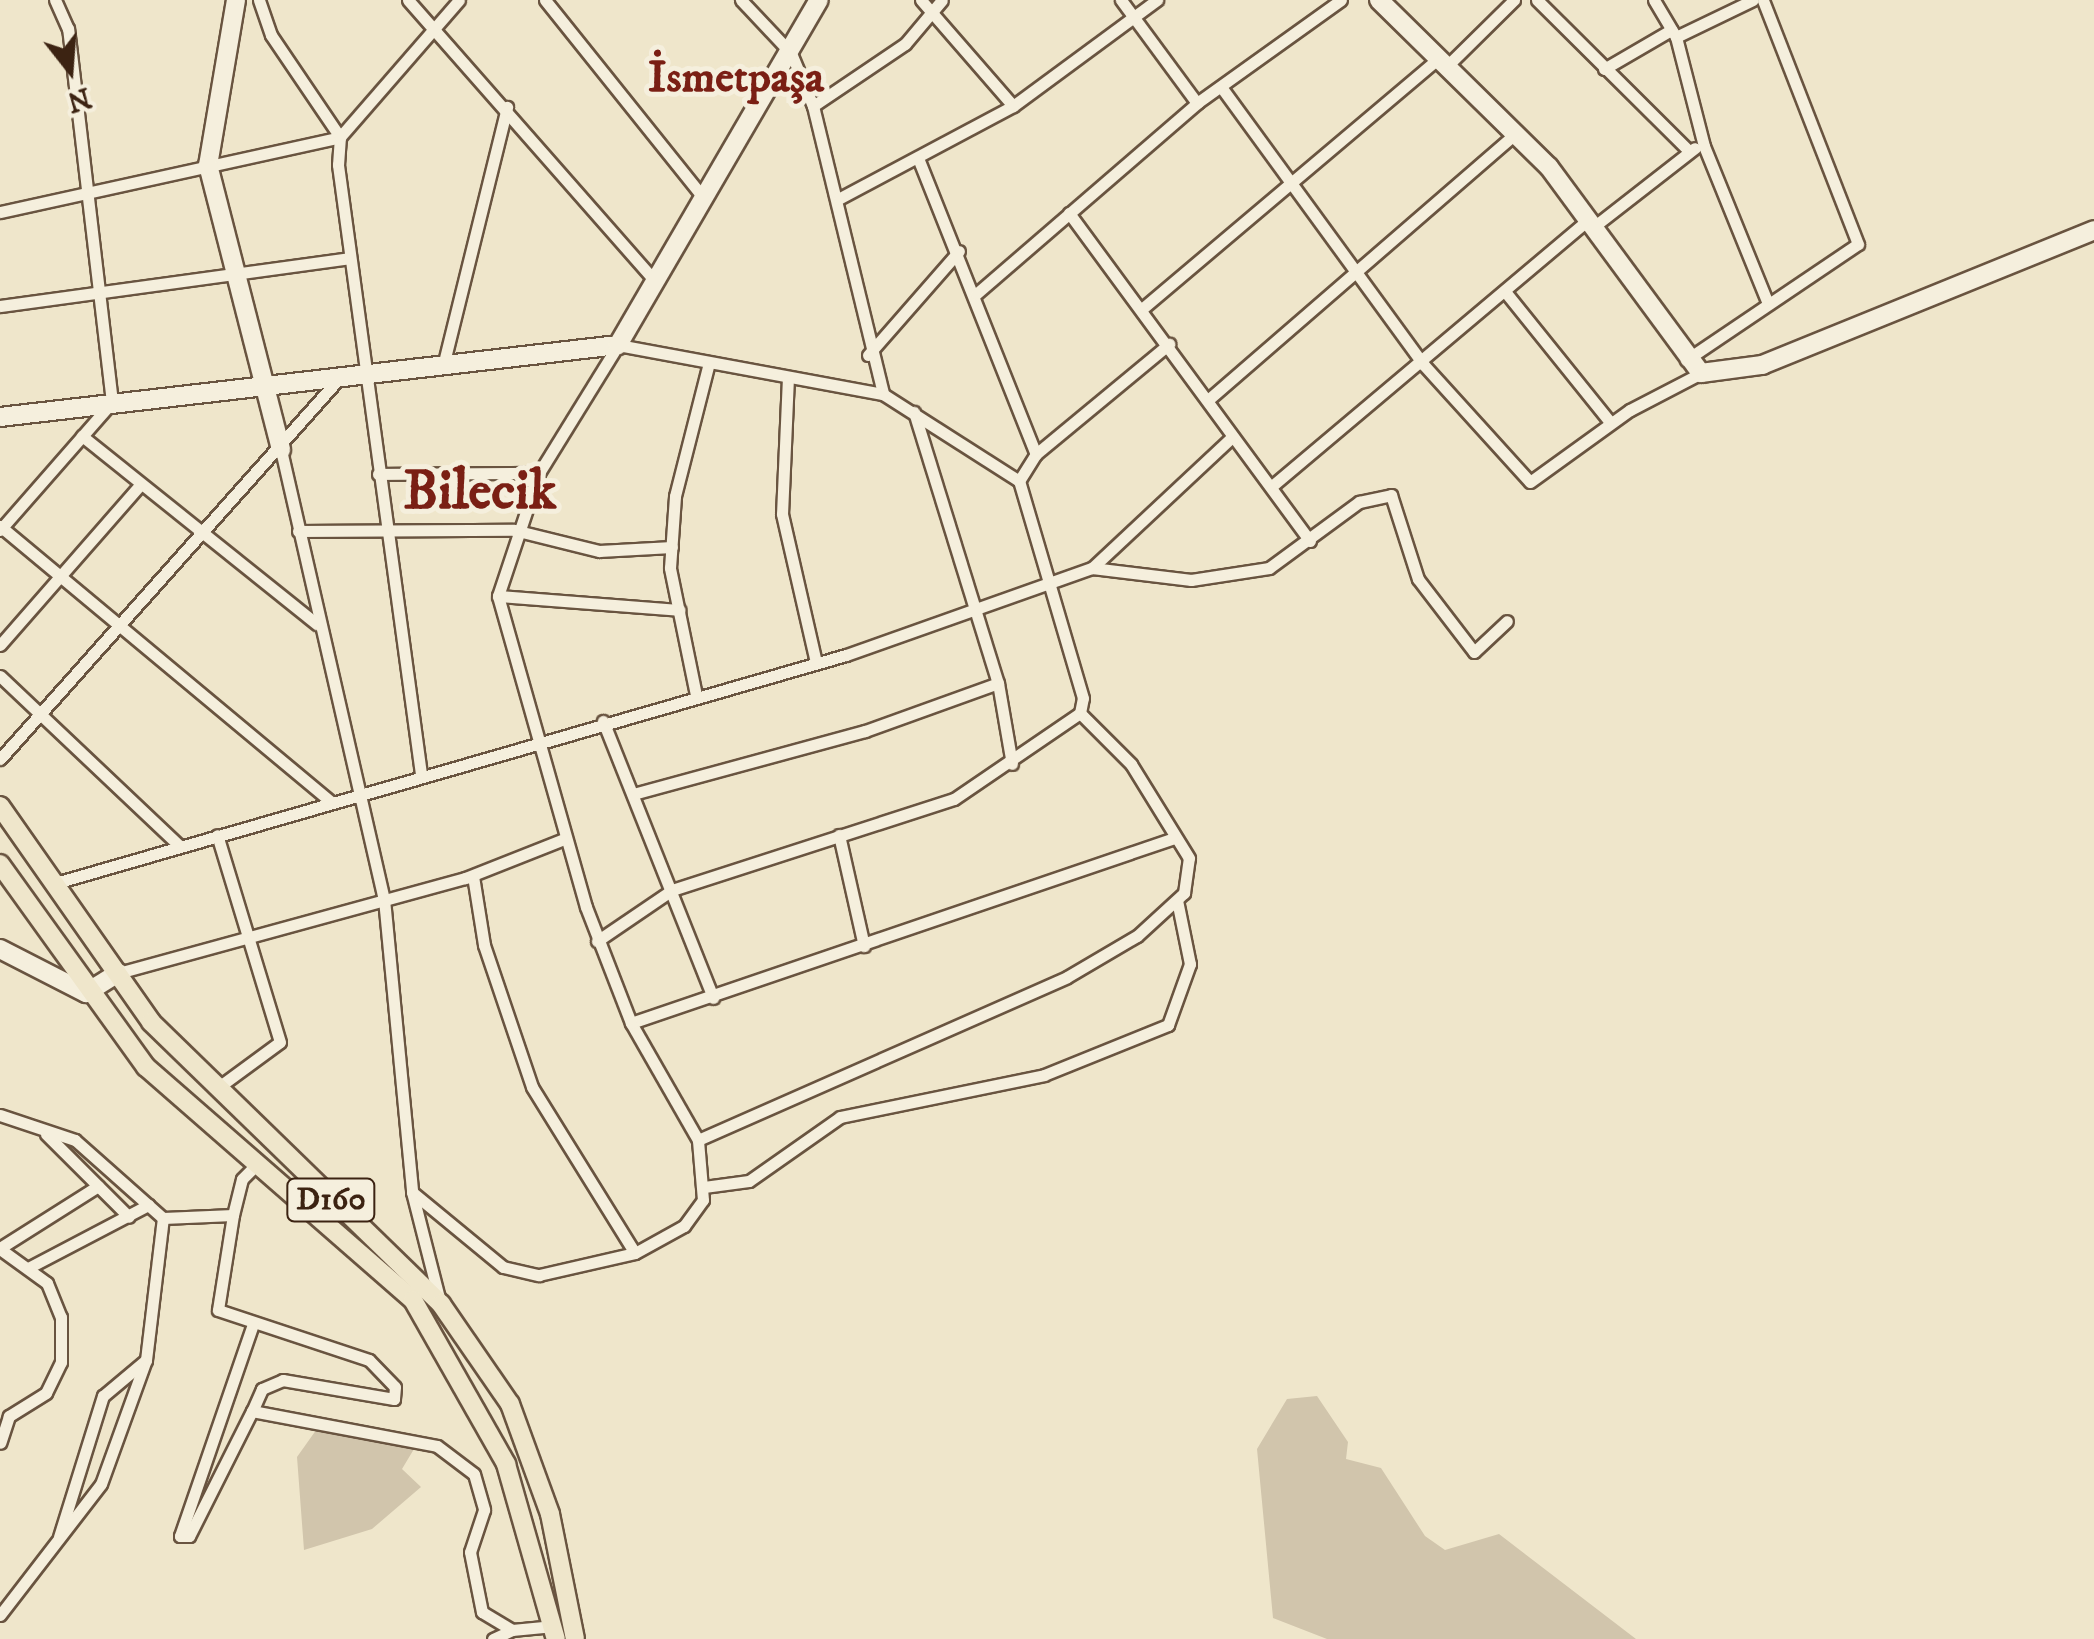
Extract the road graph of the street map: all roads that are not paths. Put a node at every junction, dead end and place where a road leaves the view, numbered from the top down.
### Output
1 (55, 0) edge
2 (236, 0) edge
3 (259, 0) edge
4 (408, 0) edge
5 (459, 0) edge
6 (546, 0) edge
7 (740, 0) edge
8 (820, 0) edge
9 (920, 0) edge
10 (942, 0) edge
11 (1121, 0) edge
12 (1157, 0) edge
13 (1341, 0) edge
14 (1379, 0) edge
15 (1514, 0) edge
16 (1538, 0) edge
17 (1654, 0) edge
18 (1753, 0) edge
19 (1763, 0) edge
20 (932, 13) junction
21 (1135, 17) junction
22 (433, 32) junction
23 (1674, 33) junction
24 (791, 53) junction
25 (1440, 64) junction
26 (1604, 69) junction
27 (1224, 91) junction
28 (1197, 102) junction
29 (507, 106) junction
30 (813, 106) junction
31 (1013, 106) junction
32 (1514, 134) junction
33 (340, 137) junction
34 (1704, 146) junction
35 (1688, 150) junction
36 (918, 158) junction
37 (208, 165) junction
38 (1292, 186) junction
39 (85, 193) junction
40 (840, 198) junction
41 (705, 200) junction
42 (0, 212) edge
43 (1069, 214) junction
44 (1593, 221) junction
45 (2094, 230) edge
46 (959, 251) junction
47 (350, 258) junction
48 (1354, 272) junction
49 (242, 274) junction
50 (656, 282) junction
51 (104, 290) junction
52 (976, 294) junction
53 (1506, 294) junction
54 (1767, 301) junction
55 (0, 306) edge
56 (1143, 308) junction
57 (1169, 344) junction
58 (618, 345) junction
59 (868, 355) junction
60 (1686, 360) junction
61 (709, 363) junction
62 (1423, 364) junction
63 (443, 366) junction
64 (1701, 373) junction
65 (788, 377) junction
66 (365, 378) junction
67 (335, 383) junction
68 (270, 384) junction
69 (883, 394) junction
70 (1209, 399) junction
71 (112, 402) junction
72 (914, 412) junction
73 (0, 417) edge
74 (1610, 422) junction
75 (82, 436) junction
76 (1230, 438) junction
77 (281, 450) junction
78 (1036, 454) junction
79 (539, 473) junction
80 (378, 474) junction
81 (1019, 481) junction
82 (139, 486) junction
83 (1272, 486) junction
84 (1, 528) edge
85 (514, 530) junction
86 (298, 531) junction
87 (382, 531) junction
88 (200, 535) junction
89 (1310, 541) junction
90 (672, 547) junction
91 (1092, 568) junction
92 (61, 575) junction
93 (1047, 582) junction
94 (498, 596) junction
95 (973, 604) junction
96 (679, 610) junction
97 (1507, 621) dead end
98 (121, 623) junction
99 (317, 624) junction
100 (0, 645) edge
101 (816, 663) junction
102 (0, 676) edge
103 (998, 683) junction
104 (696, 696) junction
105 (1080, 713) junction
106 (45, 714) junction
107 (603, 721) junction
108 (534, 739) junction
109 (0, 758) edge
110 (1012, 764) junction
111 (421, 774) junction
112 (633, 794) junction
113 (354, 795) junction
114 (332, 802) junction
115 (0, 806) edge
116 (217, 836) junction
117 (839, 836) junction
118 (564, 838) junction
119 (1174, 838) junction
120 (180, 846) junction
121 (0, 864) edge
122 (473, 876) junction
123 (52, 884) junction
124 (672, 890) junction
125 (384, 900) junction
126 (1176, 900) junction
127 (249, 935) junction
128 (597, 941) junction
129 (864, 946) junction
130 (0, 949) edge
131 (118, 973) junction
132 (86, 993) junction
133 (713, 998) junction
134 (632, 1023) junction
135 (155, 1026) junction
136 (130, 1048) junction
137 (212, 1091) junction
138 (0, 1115) edge
139 (45, 1132) junction
140 (698, 1140) junction
141 (258, 1163) junction
142 (98, 1186) junction
143 (704, 1188) junction
144 (412, 1192) junction
145 (148, 1205) junction
146 (233, 1215) junction
147 (129, 1217) junction
148 (163, 1218) junction
149 (0, 1248) edge
150 (635, 1252) junction
151 (28, 1268) junction
152 (441, 1304) junction
153 (252, 1324) junction
154 (146, 1360) junction
155 (252, 1411) junction
156 (0, 1443) edge
157 (55, 1550) junction
158 (0, 1615) edge
159 (512, 1630) junction
160 (555, 1632) edge
161 (493, 1639) edge
162 (574, 1639) edge

1 - 39 street
2 - 37 street
3 - 33 street
4 - 22 street
5 - 22 street
6 - 41 street
7 - 24 street
8 - 24 street
9 - 20 street
10 - 20 street
11 - 21 street
12 - 21 street
13 - 27 street
14 - 25 street
15 - 25 street
16 - 26 street
17 - 23 street
18 - 23 street
19 - 54 street
20 - 30 street
20 - 31 street
21 - 28 street
21 - 31 street
22 - 29 street
22 - 33 street
23 - 26 street
23 - 34 street
24 - 30 street
24 - 41 street
25 - 32 street
25 - 38 street
26 - 35 street
27 - 28 street
27 - 38 street
28 - 43 street
29 - 50 street
29 - 63 street
30 - 40 street
31 - 36 street
32 - 44 street
32 - 48 street
33 - 37 street
33 - 47 street
34 - 35 street
34 - 54 street
35 - 44 street
36 - 40 street
36 - 46 street
37 - 39 street
37 - 49 street
38 - 48 street
38 - 56 street
39 - 42 street
39 - 51 street
40 - 59 street
41 - 50 street
43 - 52 street
43 - 56 street
44 - 53 street
44 - 60 street
45 - 64 street
46 - 52 street
46 - 59 street
47 - 49 street
47 - 66 street
48 - 62 street
48 - 70 street
49 - 51 street
49 - 68 street
50 - 58 street
51 - 55 street
51 - 71 street
52 - 78 street
53 - 62 street
53 - 74 street
54 - 60 street
56 - 57 street
57 - 70 street
57 - 78 street
58 - 61 street
58 - 63 street
58 - 79 street
59 - 69 street
60 - 64 street
61 - 65 street
61 - 90 street
62 - 74 street
62 - 83 street
63 - 66 street
64 - 74 street
65 - 69 street
65 - 101 street
66 - 67 street
66 - 80 street
67 - 68 street
67 - 77 street
68 - 71 street
68 - 77 street
69 - 72 street
70 - 76 street
71 - 73 street
71 - 75 street
72 - 81 street
72 - 95 street
75 - 82 street
75 - 84 street
76 - 83 street
76 - 91 street
77 - 86 street
77 - 88 street
78 - 81 street
79 - 80 street
79 - 85 street
80 - 87 street
81 - 93 street
82 - 88 street
82 - 92 street
83 - 89 street
84 - 92 street
85 - 87 street
85 - 90 street
85 - 94 street
86 - 87 street
86 - 99 street
87 - 111 street
88 - 98 street
88 - 99 street
89 - 91 street
89 - 97 street
90 - 96 street
91 - 93 street
92 - 98 street
92 - 100 street
93 - 95 street
93 - 105 street
94 - 96 street
94 - 108 street
95 - 101 street
95 - 103 street
96 - 104 street
98 - 106 street
98 - 114 street
99 - 113 street
101 - 104 street
102 - 106 street
103 - 110 street
103 - 112 street
104 - 107 street
105 - 110 street
105 - 119 street
106 - 109 street
106 - 120 street
107 - 108 street
107 - 112 street
108 - 111 street
108 - 118 street
110 - 117 street
111 - 113 street
112 - 124 street
113 - 114 street
113 - 125 street
114 - 116 street
115 - 123 main road, D160
116 - 120 street
116 - 127 street
117 - 124 street
117 - 129 street
118 - 122 street
118 - 128 street
119 - 126 street
119 - 129 street
120 - 123 street
121 - 132 main road, D160
122 - 125 street
122 - 150 street
123 - 131 main road, D160
124 - 128 street
124 - 133 street
125 - 127 street
125 - 144 street
126 - 140 street
126 - 143 street
127 - 131 street
127 - 137 street
128 - 134 street
129 - 133 street
130 - 132 street
131 - 132 street
131 - 135 main road, D160
132 - 136 main road, D160
133 - 134 street
134 - 140 street
135 - 136 street
135 - 137 main road, D160
136 - 141 main road, D160
137 - 152 main road, D160
138 - 139 street
139 - 142 street
139 - 145 street
140 - 143 street
141 - 146 street
141 - 160 main road, D160
142 - 147 street
142 - 149 street
143 - 150 street
144 - 150 street
144 - 152 street
145 - 147 street
145 - 148 street
146 - 148 street
146 - 153 street
147 - 151 street
148 - 154 street
149 - 151 street
151 - 156 street
152 - 162 main road, D160
153 - 155 street
153 - 155 street
154 - 157 street
154 - 157 street
155 - 159 street
157 - 158 street
159 - 160 street
159 - 161 street

